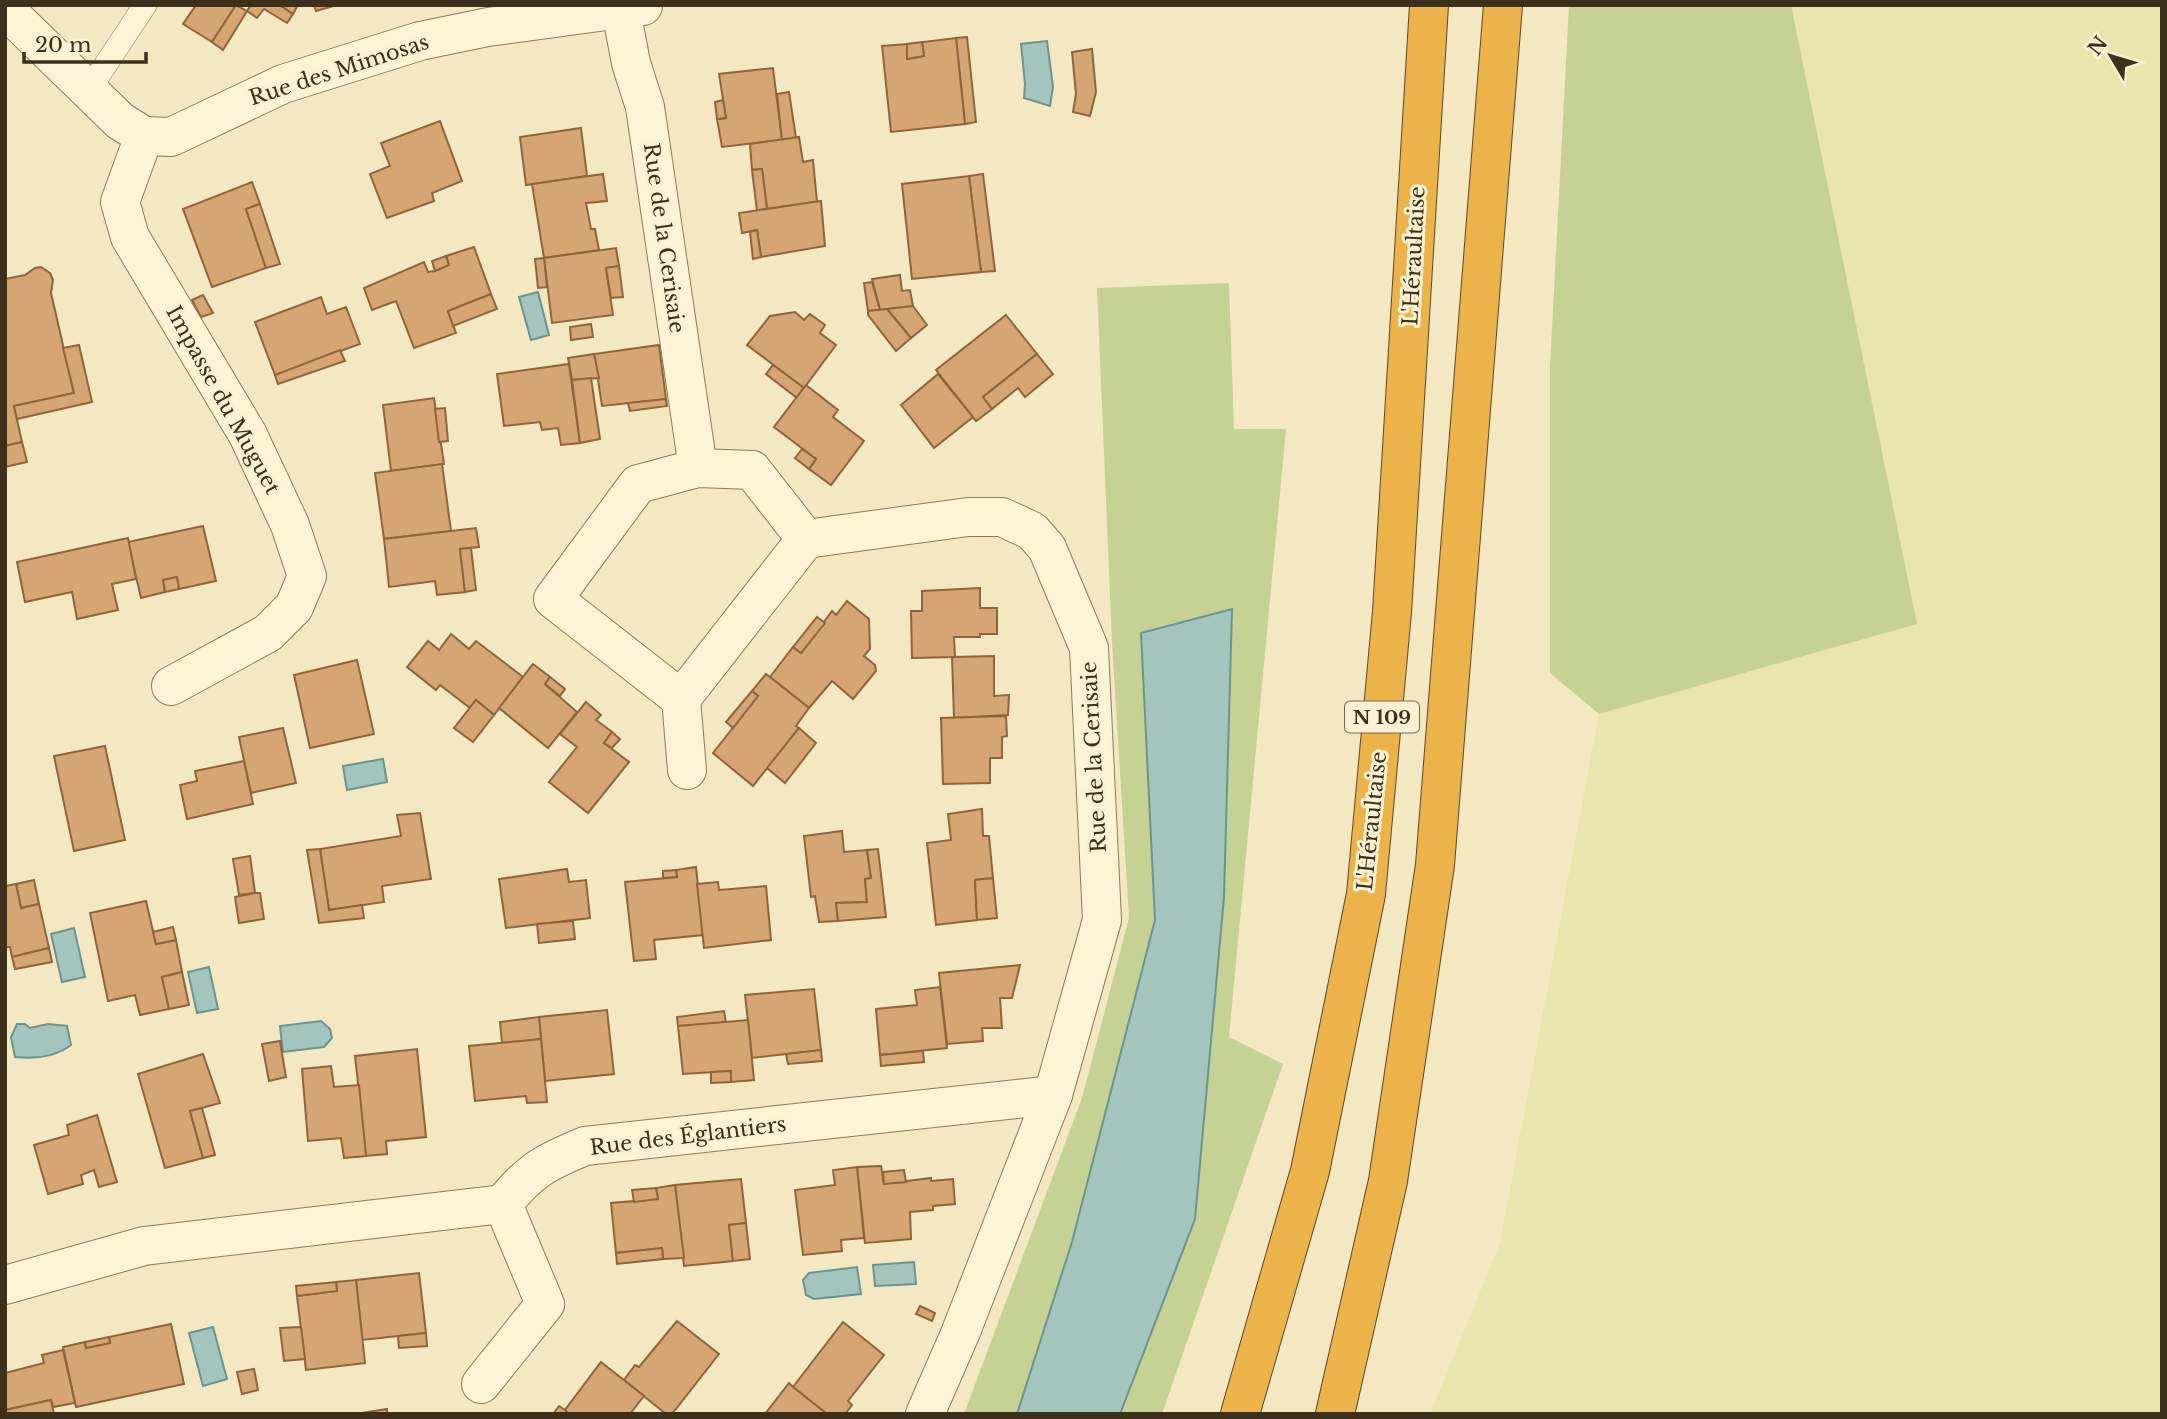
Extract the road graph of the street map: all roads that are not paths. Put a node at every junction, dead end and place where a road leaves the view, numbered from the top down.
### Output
1 (145, 5) edge
2 (1429, 5) edge
3 (1503, 5) edge
4 (628, 7) edge
5 (5, 9) edge
6 (89, 90) junction
7 (144, 136) junction
8 (698, 468) junction
9 (806, 539) junction
10 (171, 686) dead end
11 (681, 699) junction
12 (687, 770) dead end
13 (1053, 1095) junction
14 (503, 1204) junction
15 (5, 1285) edge
16 (481, 1384) dead end
17 (925, 1414) edge
18 (1240, 1414) edge
19 (1335, 1414) edge

1 - 6 lane
2 - 18 highway, L'Héraultaise / N 109
3 - 19 highway, N 109
4 - 7 street, Rue des Mimosas
4 - 8 street, Rue de la Cerisaie
5 - 6 street
6 - 7 street
7 - 10 street, Impasse du Muguet
8 - 9 street
8 - 11 street
9 - 11 street
9 - 13 street, Rue de la Cerisaie
11 - 12 street
13 - 14 street, Rue des Églantiers
13 - 17 street
14 - 15 street
14 - 16 street

